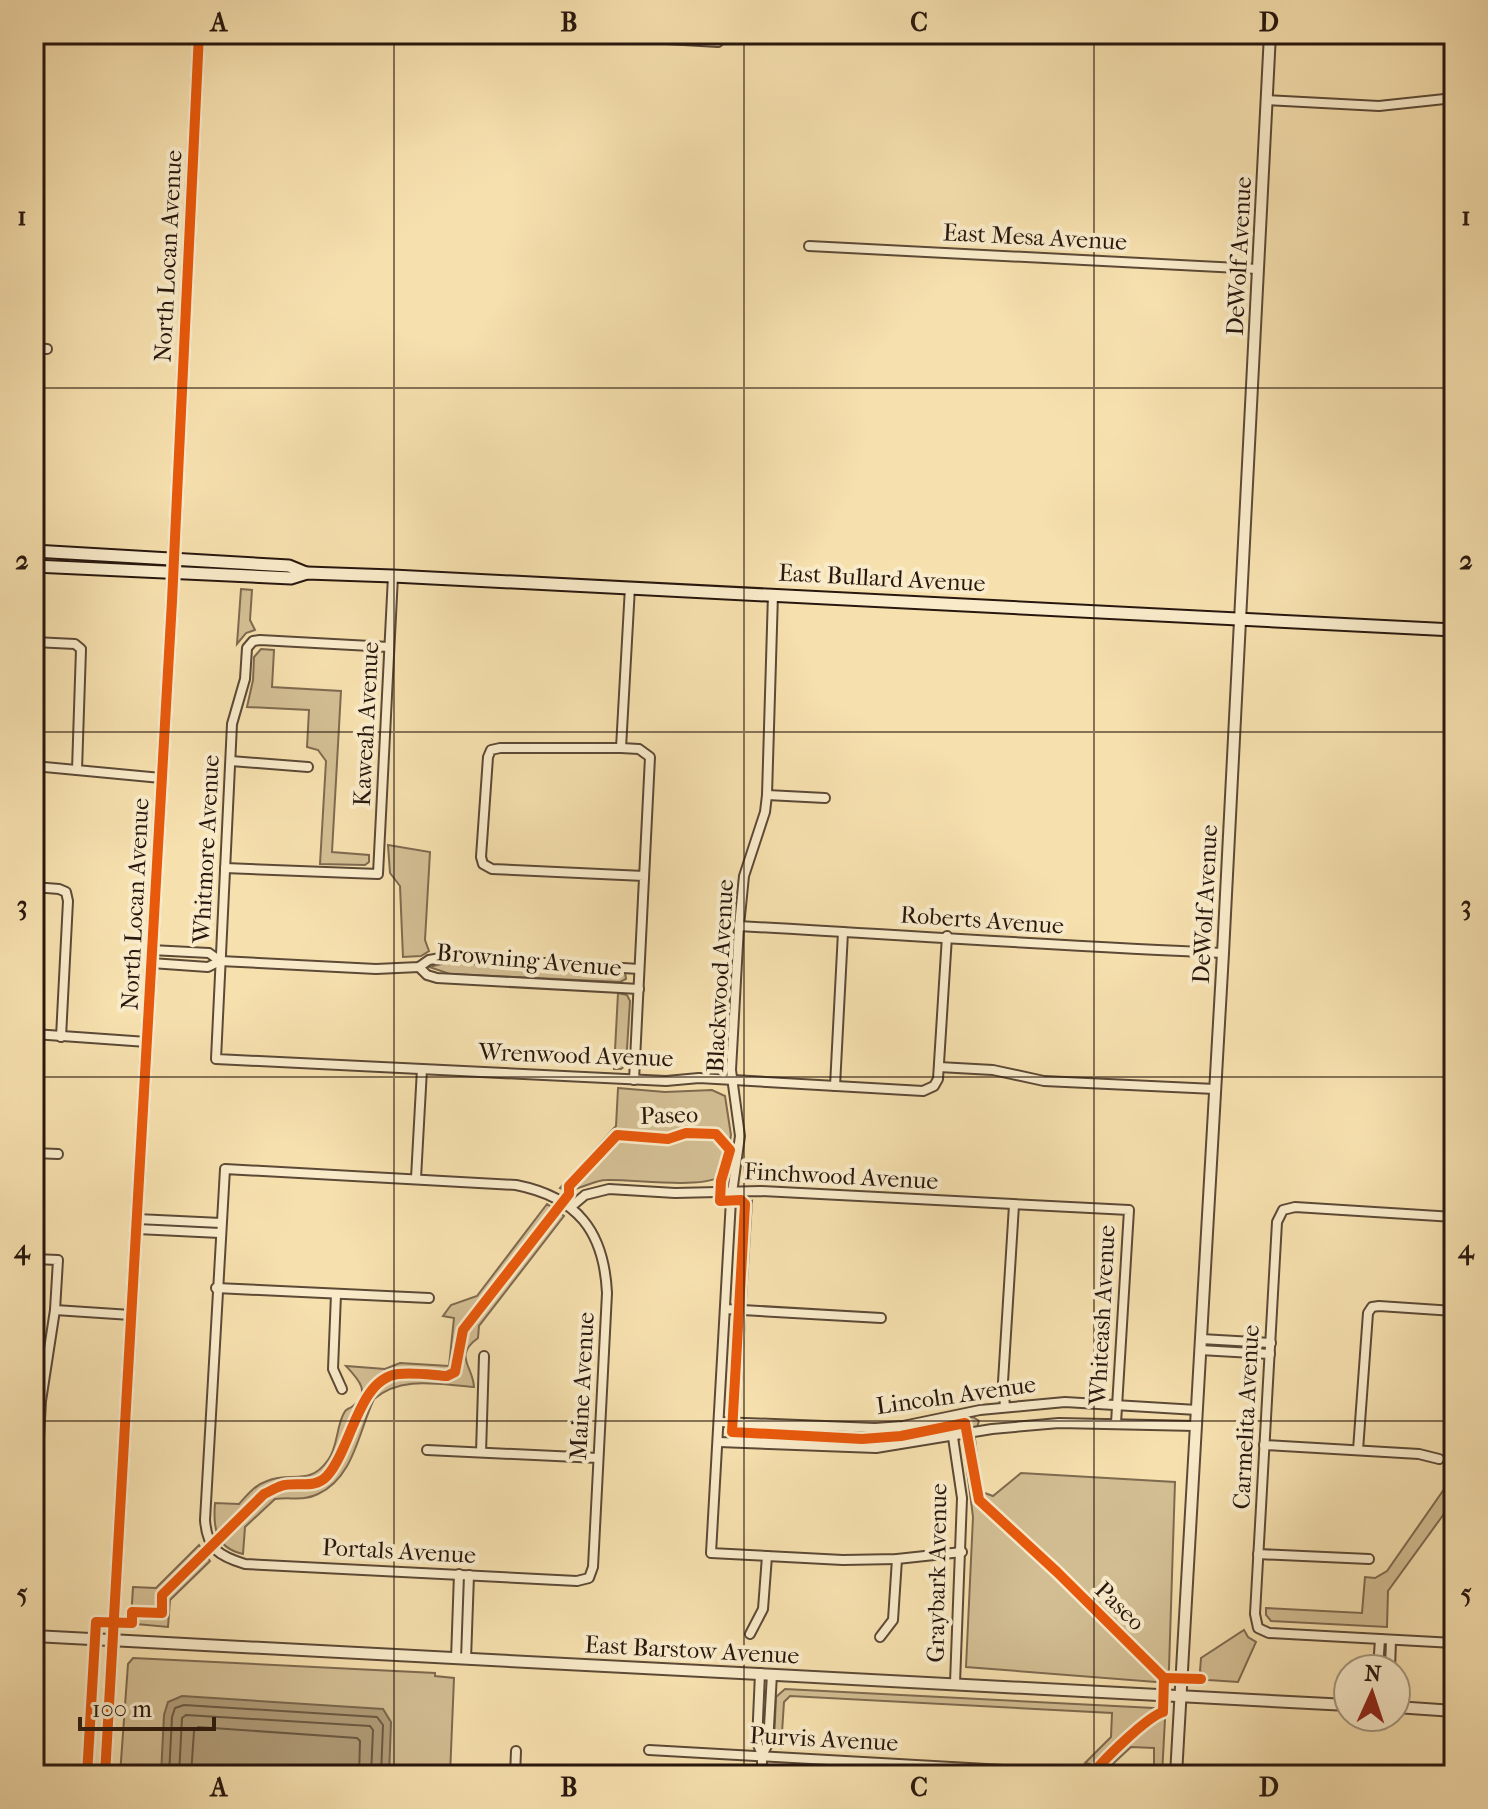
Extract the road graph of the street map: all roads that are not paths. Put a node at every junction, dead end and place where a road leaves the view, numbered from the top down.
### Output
1 (199, 34) edge
2 (579, 34) edge
3 (1270, 34) edge
4 (718, 42) dead end
5 (1454, 98) edge
6 (1267, 100) junction
7 (809, 246) dead end
8 (1258, 269) junction
9 (34, 348) edge
10 (47, 349) dead end
11 (34, 551) edge
12 (173, 559) junction
13 (34, 566) edge
14 (173, 572) junction
15 (307, 573) junction
16 (393, 576) junction
17 (630, 587) junction
18 (773, 594) junction
19 (1240, 618) junction
20 (1454, 630) edge
21 (34, 642) edge
22 (389, 647) junction
23 (621, 748) junction
24 (231, 761) junction
25 (34, 766) edge
26 (308, 767) dead end
27 (77, 770) junction
28 (161, 778) junction
29 (767, 795) junction
30 (825, 798) dead end
31 (225, 868) junction
32 (644, 876) junction
33 (34, 887) edge
34 (739, 926) junction
35 (843, 932) junction
36 (947, 936) junction
37 (151, 950) junction
38 (1223, 953) junction
39 (220, 961) junction
40 (151, 963) junction
41 (419, 967) junction
42 (639, 969) junction
43 (639, 989) junction
44 (34, 1034) edge
45 (61, 1037) junction
46 (147, 1042) junction
47 (216, 1059) joint
48 (939, 1067) junction
49 (422, 1069) junction
50 (634, 1080) junction
51 (732, 1080) junction
52 (835, 1086) junction
53 (1215, 1089) junction
54 (34, 1153) edge
55 (58, 1154) dead end
56 (416, 1178) junction
57 (732, 1191) junction
58 (1014, 1205) junction
59 (572, 1206) junction
60 (1129, 1210) joint
61 (1454, 1217) edge
62 (137, 1224) junction
63 (220, 1228) junction
64 (34, 1259) edge
65 (216, 1288) junction
66 (336, 1294) junction
67 (429, 1298) dead end
68 (725, 1309) junction
69 (55, 1310) junction
70 (1454, 1311) edge
71 (131, 1315) junction
72 (881, 1318) dead end
73 (1271, 1343) junction
74 (1201, 1345) junction
75 (1270, 1354) junction
76 (484, 1356) dead end
77 (34, 1367) edge
78 (46, 1367) junction
79 (342, 1389) dead end
80 (1117, 1405) junction
81 (1005, 1407) junction
82 (1197, 1410) junction
83 (950, 1417) junction
84 (720, 1422) junction
85 (1116, 1423) junction
86 (1196, 1426) junction
87 (954, 1436) junction
88 (719, 1442) junction
89 (1264, 1445) junction
90 (427, 1450) dead end
91 (1358, 1450) junction
92 (481, 1452) junction
93 (598, 1458) junction
94 (1439, 1459) dead end
95 (36, 1472) edge
96 (34, 1530) edge
97 (962, 1552) junction
98 (1258, 1554) junction
99 (767, 1556) junction
100 (897, 1559) junction
101 (1369, 1559) dead end
102 (459, 1574) junction
103 (469, 1575) junction
104 (589, 1578) joint
105 (750, 1634) dead end
106 (34, 1636) edge
107 (880, 1637) dead end
108 (1380, 1639) junction
109 (1391, 1640) junction
110 (113, 1641) junction
111 (1454, 1643) edge
112 (1379, 1653) edge
113 (1391, 1653) edge
114 (461, 1659) junction
115 (760, 1673) junction
116 (772, 1674) junction
117 (955, 1683) junction
118 (1180, 1695) junction
119 (1332, 1704) edge
120 (1412, 1708) edge
121 (1454, 1711) edge
122 (649, 1750) dead end
123 (516, 1751) dead end
124 (762, 1755) junction
125 (105, 1775) edge
126 (515, 1775) edge
127 (762, 1775) edge
128 (1093, 1775) edge
129 (1176, 1775) edge

1 - 12 street, North Locan Avenue
2 - 4 street
3 - 6 street, DeWolf Avenue
5 - 6 street
6 - 8 street, DeWolf Avenue
7 - 8 street, East Mesa Avenue
8 - 19 street, DeWolf Avenue
9 - 10 street
11 - 12 main road, East Bullard Avenue
12 - 14 street, North Locan Avenue
12 - 15 main road, East Bullard Avenue
13 - 14 main road, East Bullard Avenue
14 - 15 main road, East Bullard Avenue
14 - 28 street, North Locan Avenue
15 - 16 main road, East Bullard Avenue
16 - 17 main road, East Bullard Avenue
16 - 22 street, Kaweah Avenue
17 - 18 main road, East Bullard Avenue
17 - 23 street
18 - 19 main road, East Bullard Avenue
18 - 29 street, Blackwood Avenue
19 - 20 main road, East Bullard Avenue
19 - 38 street, DeWolf Avenue
21 - 27 street
22 - 24 street, Whitmore Avenue
22 - 31 street, Kaweah Avenue
23 - 32 street
23 - 32 street
24 - 26 street
24 - 31 street, Whitmore Avenue
25 - 27 street
27 - 28 street
28 - 37 street, North Locan Avenue
29 - 30 street
29 - 34 street, Blackwood Avenue
31 - 39 street, Whitmore Avenue
32 - 42 street
33 - 45 street
34 - 35 street, Roberts Avenue
34 - 51 street, Blackwood Avenue
35 - 36 street, Roberts Avenue
35 - 52 street
36 - 38 street, Roberts Avenue
36 - 48 street
37 - 39 street, Browning Avenue
37 - 40 street, North Locan Avenue
38 - 53 street, DeWolf Avenue
39 - 40 street, Browning Avenue
39 - 41 street, Browning Avenue
39 - 47 street, Whitmore Avenue
40 - 46 street, North Locan Avenue
41 - 42 street, Browning Avenue
41 - 43 street, Browning Avenue
42 - 43 street
43 - 50 street
44 - 45 street
45 - 46 street
46 - 62 street, North Locan Avenue
47 - 49 street, Wrenwood Avenue
48 - 52 street, Wrenwood Avenue
48 - 53 street
49 - 50 street, Wrenwood Avenue
49 - 56 street
50 - 51 street, Wrenwood Avenue
51 - 52 street, Wrenwood Avenue
51 - 57 street, Blackwood Avenue
53 - 74 street, DeWolf Avenue
54 - 55 street
56 - 59 street
56 - 63 street
57 - 58 street, Finchwood Avenue
57 - 59 street, Finchwood Avenue
57 - 68 street, Blackwood Avenue
58 - 60 street, Finchwood Avenue
58 - 81 street
59 - 93 street, Maine Avenue
60 - 80 street, Whiteash Avenue
61 - 73 street, Carmelita Avenue
62 - 63 street
62 - 71 street, North Locan Avenue
63 - 65 street
64 - 69 street
65 - 66 street
65 - 102 street, Portals Avenue
66 - 67 street
66 - 79 street
68 - 72 street
68 - 84 street, Blackwood Avenue
69 - 71 street
69 - 78 street
70 - 91 street
71 - 110 street, North Locan Avenue
73 - 74 street
73 - 75 street, Carmelita Avenue
74 - 75 street
74 - 82 street, DeWolf Avenue
75 - 89 street, Carmelita Avenue
76 - 92 street
77 - 78 street
78 - 95 street
80 - 81 street, Lincoln Avenue
80 - 82 street, Lincoln Avenue
80 - 85 street, Whiteash Avenue
81 - 83 street, Lincoln Avenue
82 - 86 street, DeWolf Avenue
83 - 84 street, Lincoln Avenue
83 - 87 street, Graybark Avenue
84 - 88 street, Blackwood Avenue
85 - 86 street, Lincoln Avenue
85 - 87 street, Lincoln Avenue
86 - 118 street, DeWolf Avenue
87 - 88 street, Lincoln Avenue
87 - 97 street, Graybark Avenue
88 - 99 street, Blackwood Avenue
89 - 91 street
89 - 98 street, Carmelita Avenue
90 - 92 street
91 - 94 street
92 - 93 street
93 - 104 street, Maine Avenue
95 - 96 street
97 - 100 street
97 - 117 street, Graybark Avenue
98 - 101 street
98 - 108 street, Carmelita Avenue
99 - 100 street
99 - 105 street
100 - 107 street
102 - 103 street, Portals Avenue
102 - 114 street
103 - 104 street, Portals Avenue
103 - 114 street
106 - 110 street, East Barstow Avenue
108 - 109 street
108 - 112 street
109 - 111 street
109 - 113 street
110 - 114 street, East Barstow Avenue
110 - 125 street, North Locan Avenue
114 - 115 street, East Barstow Avenue
115 - 116 street, East Barstow Avenue
115 - 124 street
116 - 117 street, East Barstow Avenue
116 - 124 street
117 - 118 street, East Barstow Avenue
118 - 119 street, East Barstow Avenue
118 - 129 street, DeWolf Avenue
120 - 121 street
122 - 124 street, Purvis Avenue
123 - 126 street
124 - 127 street
124 - 128 street, Purvis Avenue

